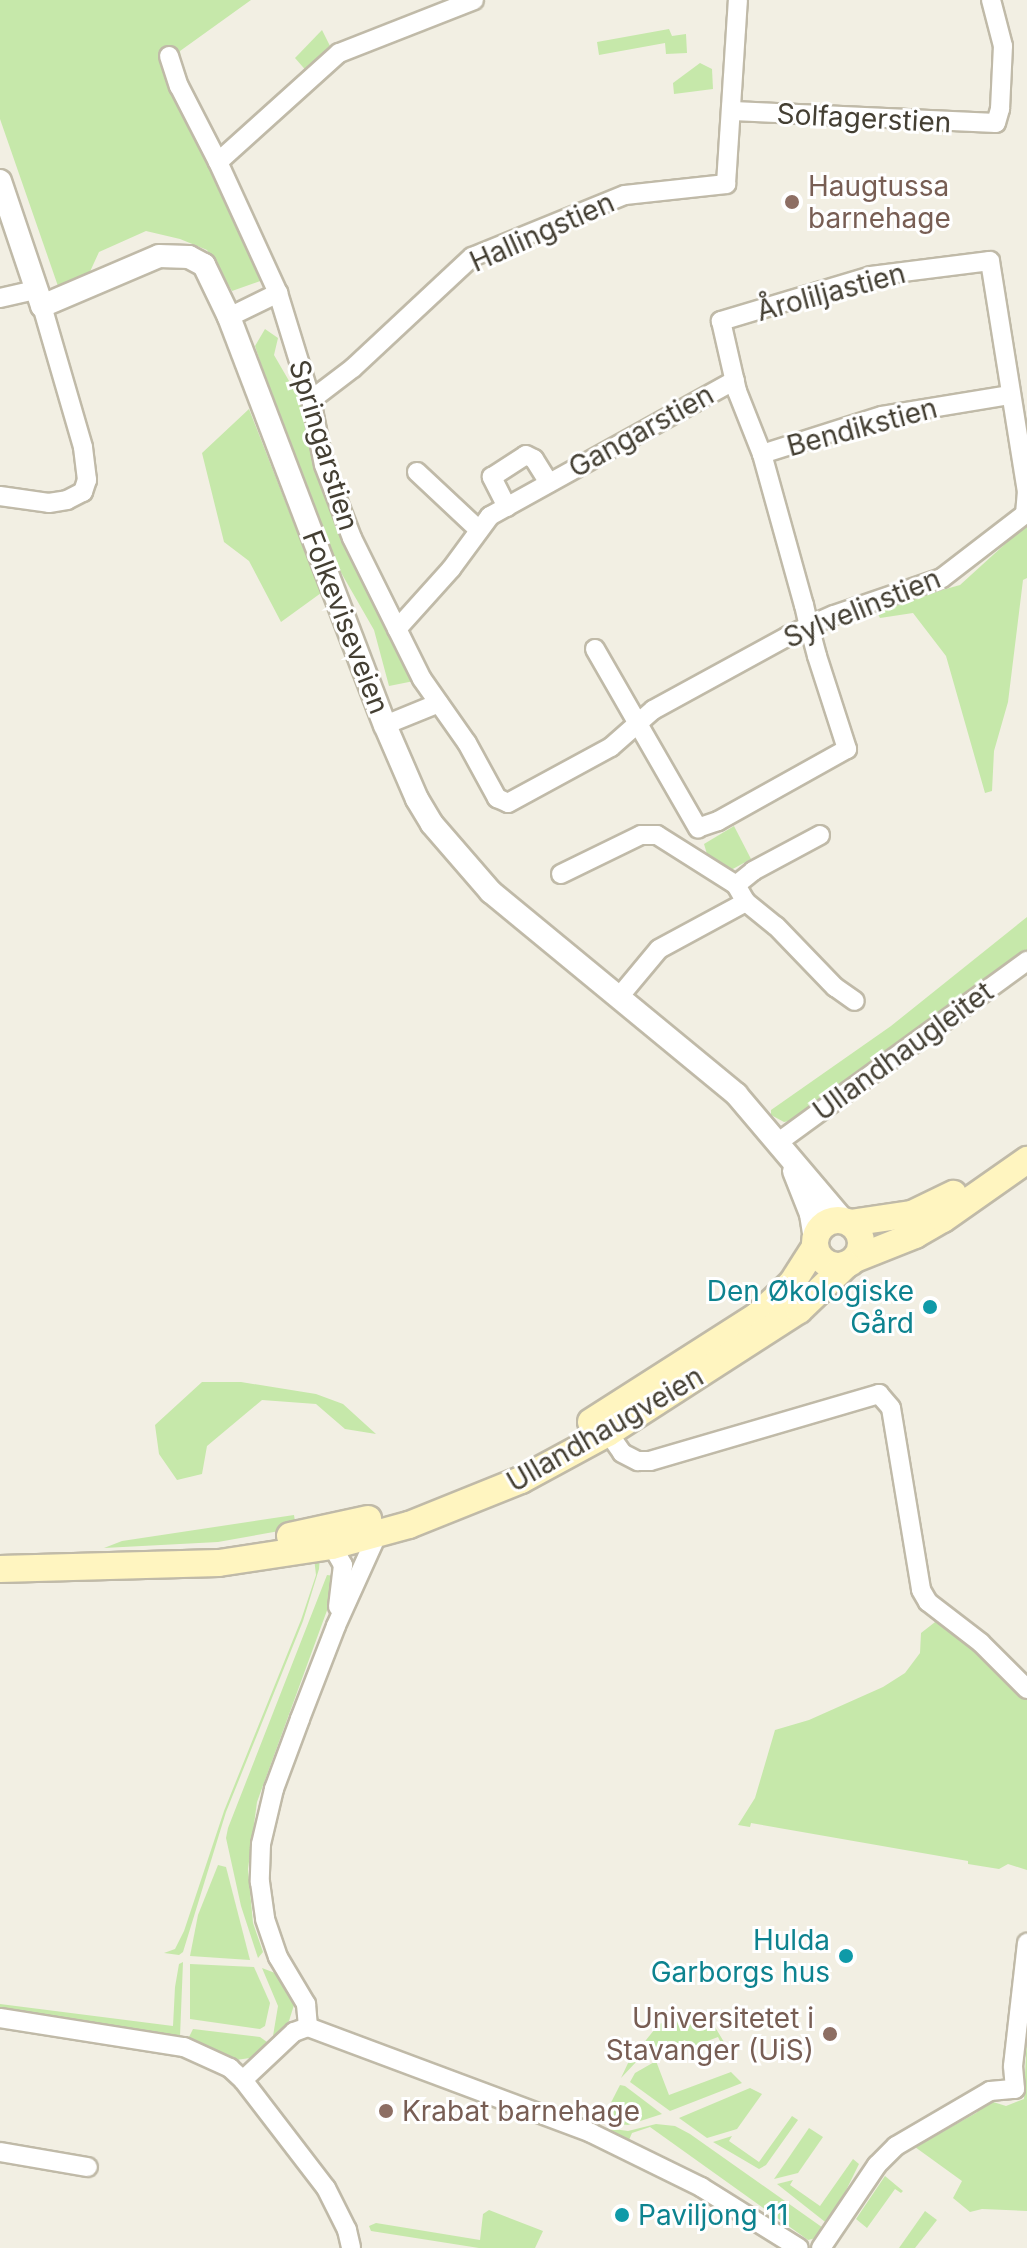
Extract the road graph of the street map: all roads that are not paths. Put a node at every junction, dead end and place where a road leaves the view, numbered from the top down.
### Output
1 (474, 0) edge
2 (738, 0) edge
3 (991, 0) edge
4 (169, 56) dead end
5 (733, 111) junction
6 (218, 162) junction
7 (0, 181) edge
8 (990, 261) joint
9 (278, 293) junction
10 (0, 298) edge
11 (38, 298) junction
12 (229, 317) junction
13 (735, 380) junction
14 (1010, 395) junction
15 (311, 400) junction
16 (762, 454) junction
17 (417, 472) dead end
18 (549, 483) junction
19 (0, 496) edge
20 (507, 507) junction
21 (479, 530) junction
22 (809, 626) junction
23 (397, 629) junction
24 (595, 649) dead end
25 (422, 679) joint
26 (439, 703) junction
27 (385, 725) junction
28 (638, 725) junction
29 (698, 828) junction
30 (820, 835) dead end
31 (683, 851) junction
32 (561, 874) dead end
33 (736, 885) junction
34 (746, 902) junction
35 (1027, 961) edge
36 (619, 997) junction
37 (855, 1001) dead end
38 (780, 1141) junction
39 (1027, 1147) edge
40 (1027, 1160) edge
41 (846, 1222) junction
42 (815, 1243) junction
43 (851, 1261) junction
44 (603, 1426) junction
45 (377, 1535) junction
46 (332, 1546) junction
47 (0, 1554) edge
48 (0, 1569) edge
49 (336, 1626) junction
50 (1027, 1689) edge
51 (1027, 1943) edge
52 (0, 2018) edge
53 (308, 2027) junction
54 (243, 2080) junction
55 (0, 2152) edge
56 (88, 2167) dead end
57 (351, 2248) edge
58 (799, 2248) edge
59 (821, 2248) edge

1 - 6 street
2 - 5 street
3 - 5 street, Solfagerstien
4 - 6 street, Springarstien
5 - 15 street, Hallingstien
6 - 9 street, Springarstien
7 - 11 street
8 - 13 street, Åroliljastien
8 - 14 street, Sylvelinstien
9 - 12 street
9 - 15 street, Springarstien
10 - 11 street
11 - 12 street, Folkeviseveien
11 - 19 street
12 - 27 street, Folkeviseveien
13 - 16 street
13 - 18 street, Gangarstien
14 - 16 street, Bendikstien
14 - 22 street, Sylvelinstien
15 - 23 street, Springarstien
16 - 22 street
17 - 21 street
18 - 20 street, Gangarstien
18 - 20 street, Gangarstien
20 - 21 street, Gangarstien
21 - 23 street, Gangarstien
22 - 28 street, Sylvelinstien
22 - 29 street
23 - 25 street, Springarstien
24 - 28 street
25 - 26 street, Sylvelinstien
26 - 27 street
26 - 28 street, Sylvelinstien
27 - 36 street, Folkeviseveien
28 - 29 street
29 - 31 street
30 - 33 street
31 - 32 street
31 - 33 street
33 - 34 street
34 - 36 street
34 - 37 street
35 - 38 street, Ullandhaugleitet
36 - 38 street, Folkeviseveien
38 - 41 street, Folkeviseveien
38 - 42 street, Folkeviseveien
39 - 41 main road
40 - 43 main road, Ullandhaugveien
41 - 42 main road
41 - 43 main road
42 - 43 main road
42 - 44 main road, Ullandhaugveien
43 - 44 main road, Ullandhaugveien
44 - 45 main road, Ullandhaugveien
44 - 47 main road, Ullandhaugveien
44 - 50 street
45 - 46 main road, Ullandhaugveien
45 - 49 street
46 - 48 main road, Ullandhaugveien
46 - 49 street
49 - 53 street
51 - 59 street
52 - 54 street
53 - 54 street
53 - 58 street
54 - 57 street
55 - 56 street

